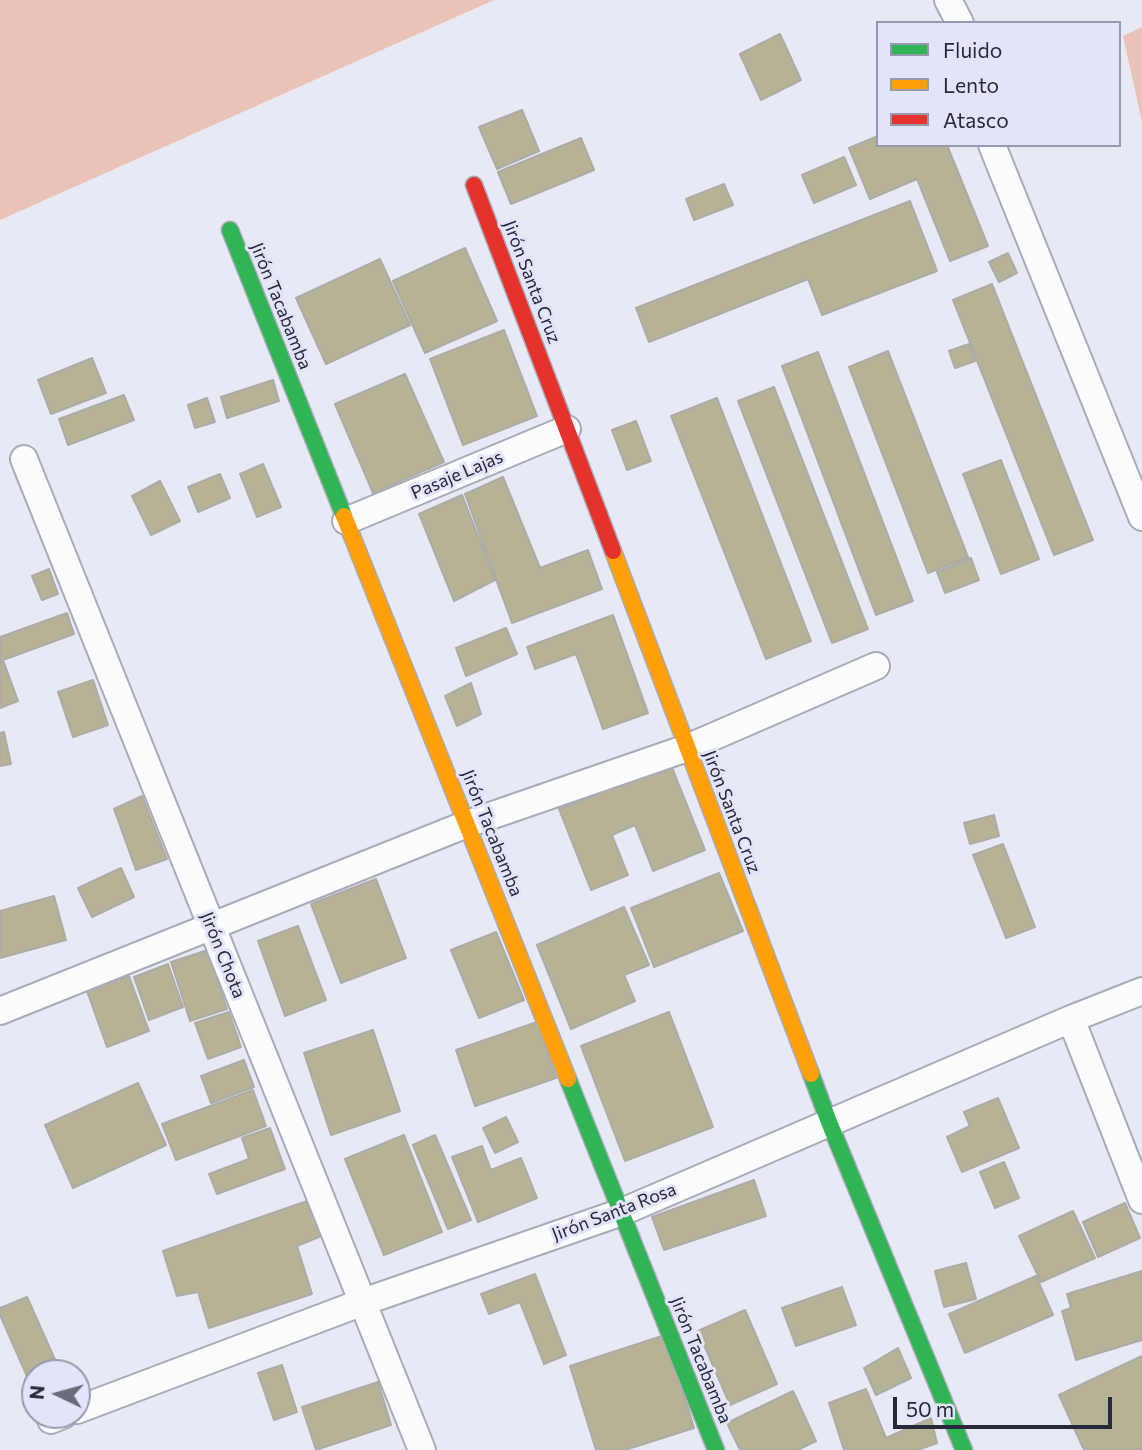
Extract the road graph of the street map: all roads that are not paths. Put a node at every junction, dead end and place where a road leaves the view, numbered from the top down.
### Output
1 (933, 0) edge
2 (948, 0) edge
3 (942, 21) edge
4 (959, 21) edge
5 (993, 147) edge
6 (1013, 147) edge
7 (474, 185) dead end
8 (230, 230) dead end
9 (567, 429) junction
10 (24, 459) dead end
11 (1142, 510) edge
12 (1142, 517) edge
13 (346, 521) junction
14 (876, 666) dead end
15 (687, 748) junction
16 (467, 824) junction
17 (211, 925) junction
18 (1142, 991) edge
19 (0, 1011) edge
20 (1071, 1019) junction
21 (829, 1122) junction
22 (1142, 1200) edge
23 (622, 1212) junction
24 (363, 1302) junction
25 (91, 1405) edge
26 (422, 1450) edge
27 (716, 1450) edge
28 (964, 1450) edge

1 - 3 street
2 - 4 street
5 - 12 street
6 - 11 street
7 - 9 street, Jirón Santa Cruz
8 - 13 street, Jirón Tacabamba
9 - 13 street, Pasaje Lajas
9 - 15 street, Jirón Santa Cruz
10 - 17 street, Jirón Chota
13 - 16 street, Jirón Tacabamba
14 - 15 street
15 - 16 street
15 - 21 street, Jirón Santa Cruz
16 - 17 street
16 - 23 street, Jirón Tacabamba
17 - 19 street
17 - 24 street, Jirón Chota
18 - 20 street, Jirón Santa Rosa
20 - 21 street, Jirón Santa Rosa
20 - 22 street
21 - 23 street, Jirón Santa Rosa
21 - 28 street, Jirón Santa Cruz
23 - 24 street, Jirón Santa Rosa
23 - 27 street, Jirón Tacabamba
24 - 25 street, Jirón Santa Rosa
24 - 26 street, Jirón Chota

